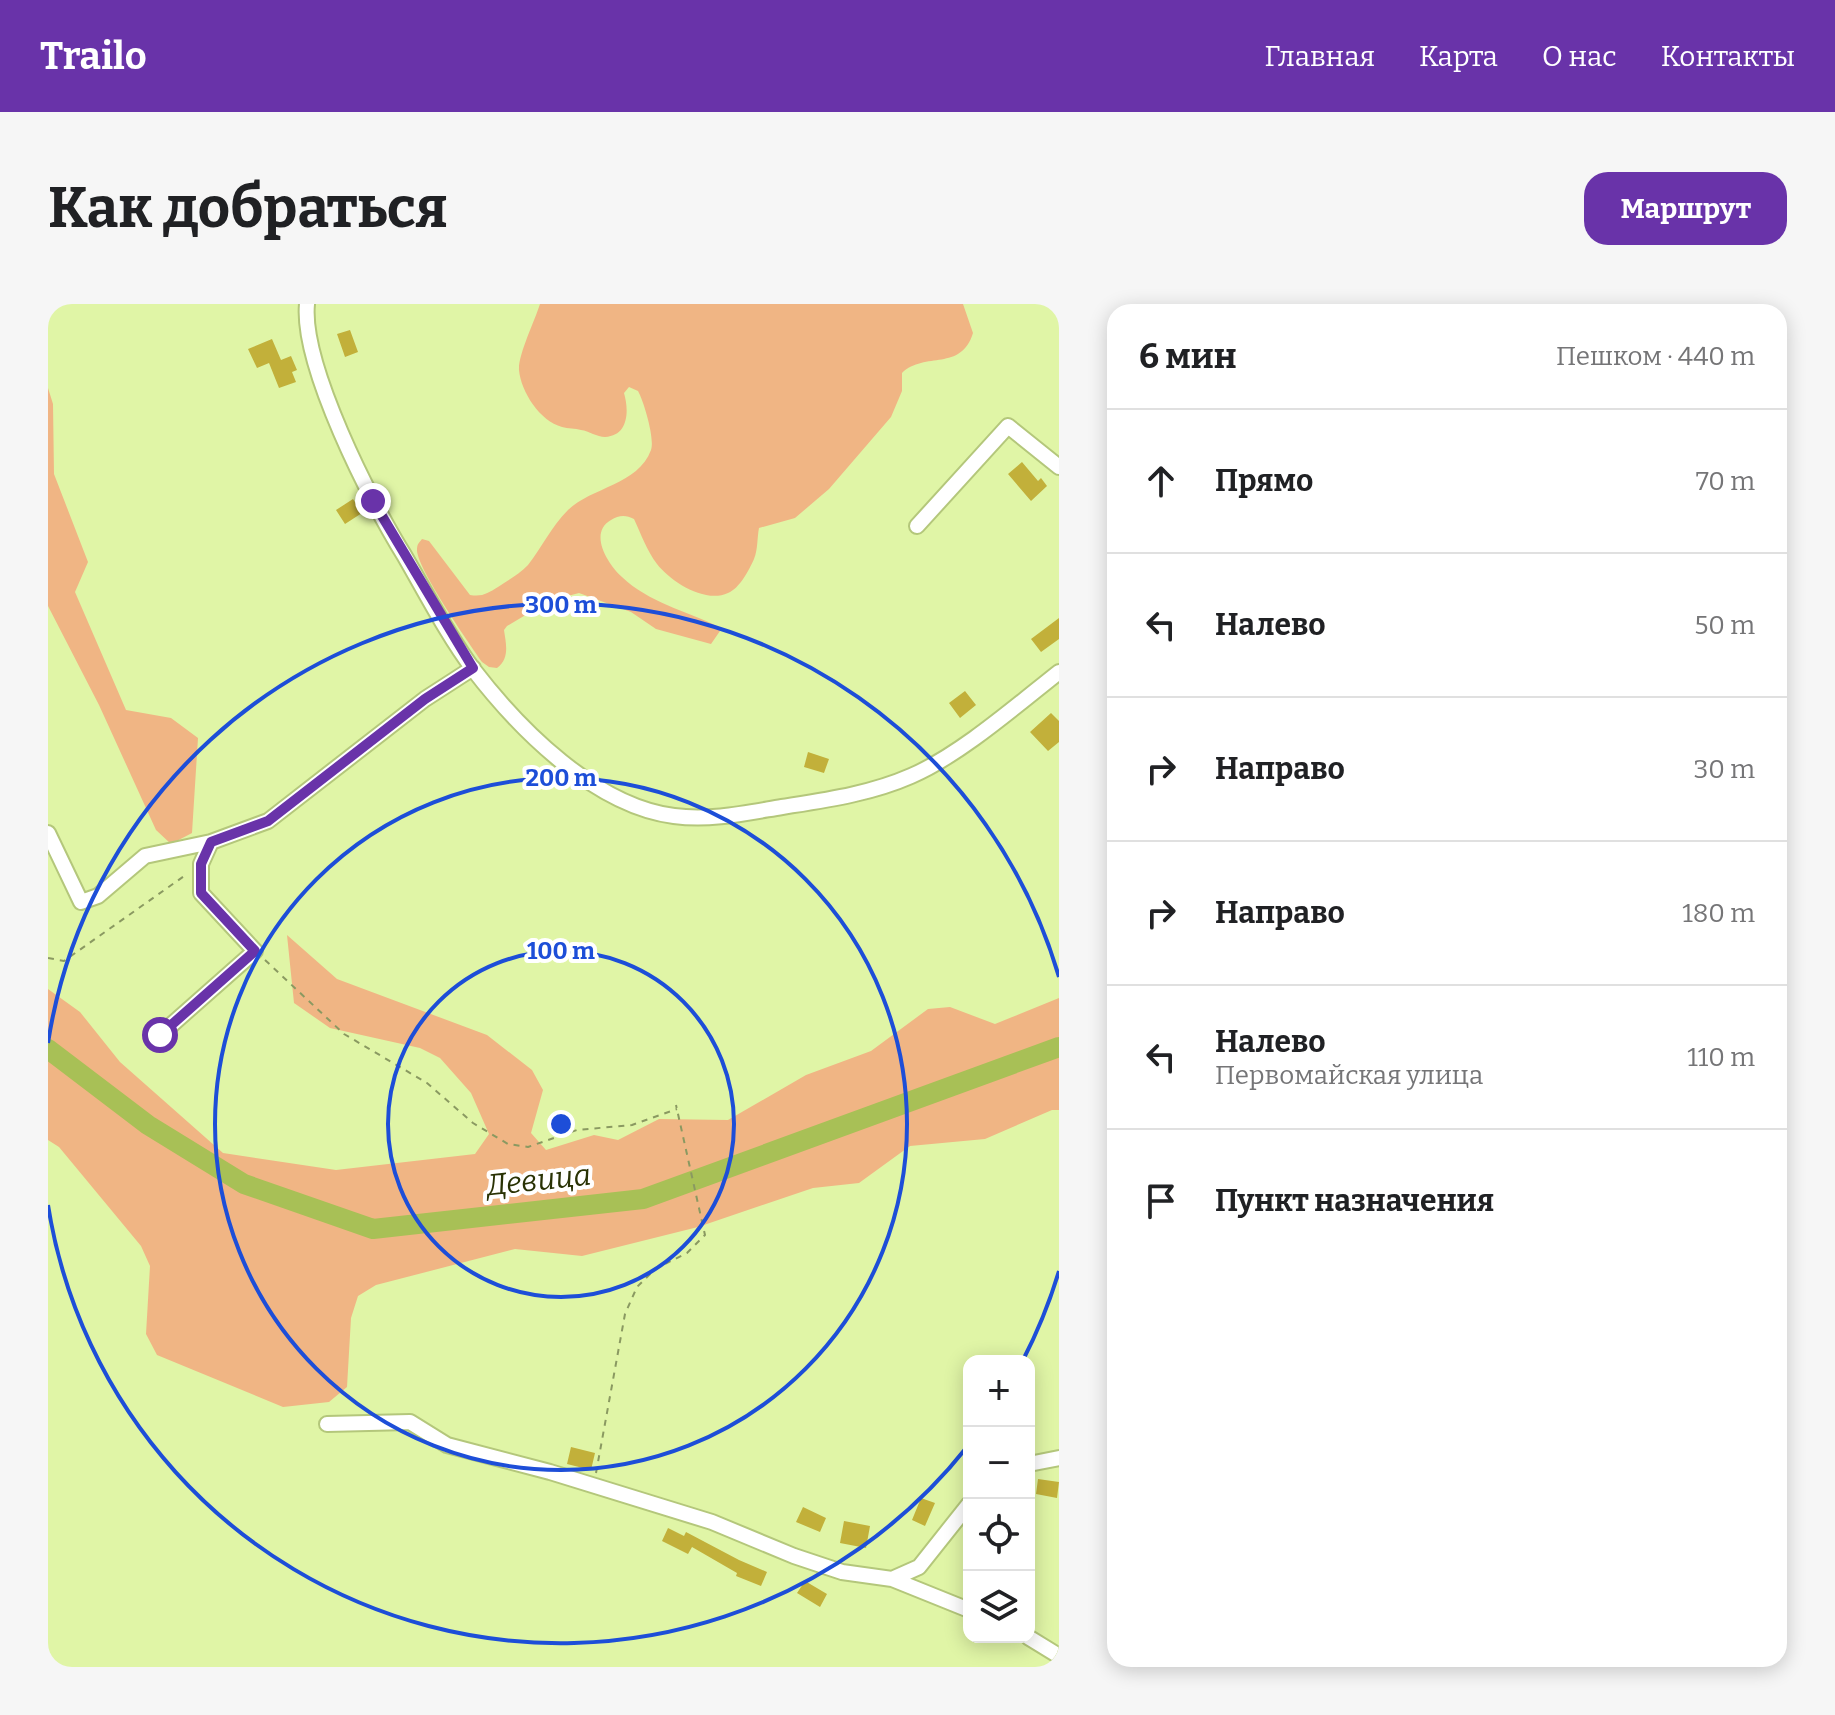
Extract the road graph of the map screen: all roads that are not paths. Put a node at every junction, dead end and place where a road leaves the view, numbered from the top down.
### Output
1 (307, 304) edge
2 (1059, 467) edge
3 (917, 526) dead end
4 (473, 668) junction
5 (1059, 672) edge
6 (48, 833) edge
7 (211, 842) junction
8 (160, 1035) dead end
9 (327, 1424) dead end
10 (1059, 1458) edge
11 (1035, 1463) edge
12 (963, 1512) edge
13 (892, 1579) junction
14 (963, 1608) edge
15 (1035, 1641) edge
16 (1059, 1656) edge

1 - 4 street
2 - 3 street
4 - 5 street
4 - 7 street
6 - 7 street
7 - 8 street
9 - 13 street
10 - 11 street
12 - 13 street
13 - 14 street
15 - 16 street

